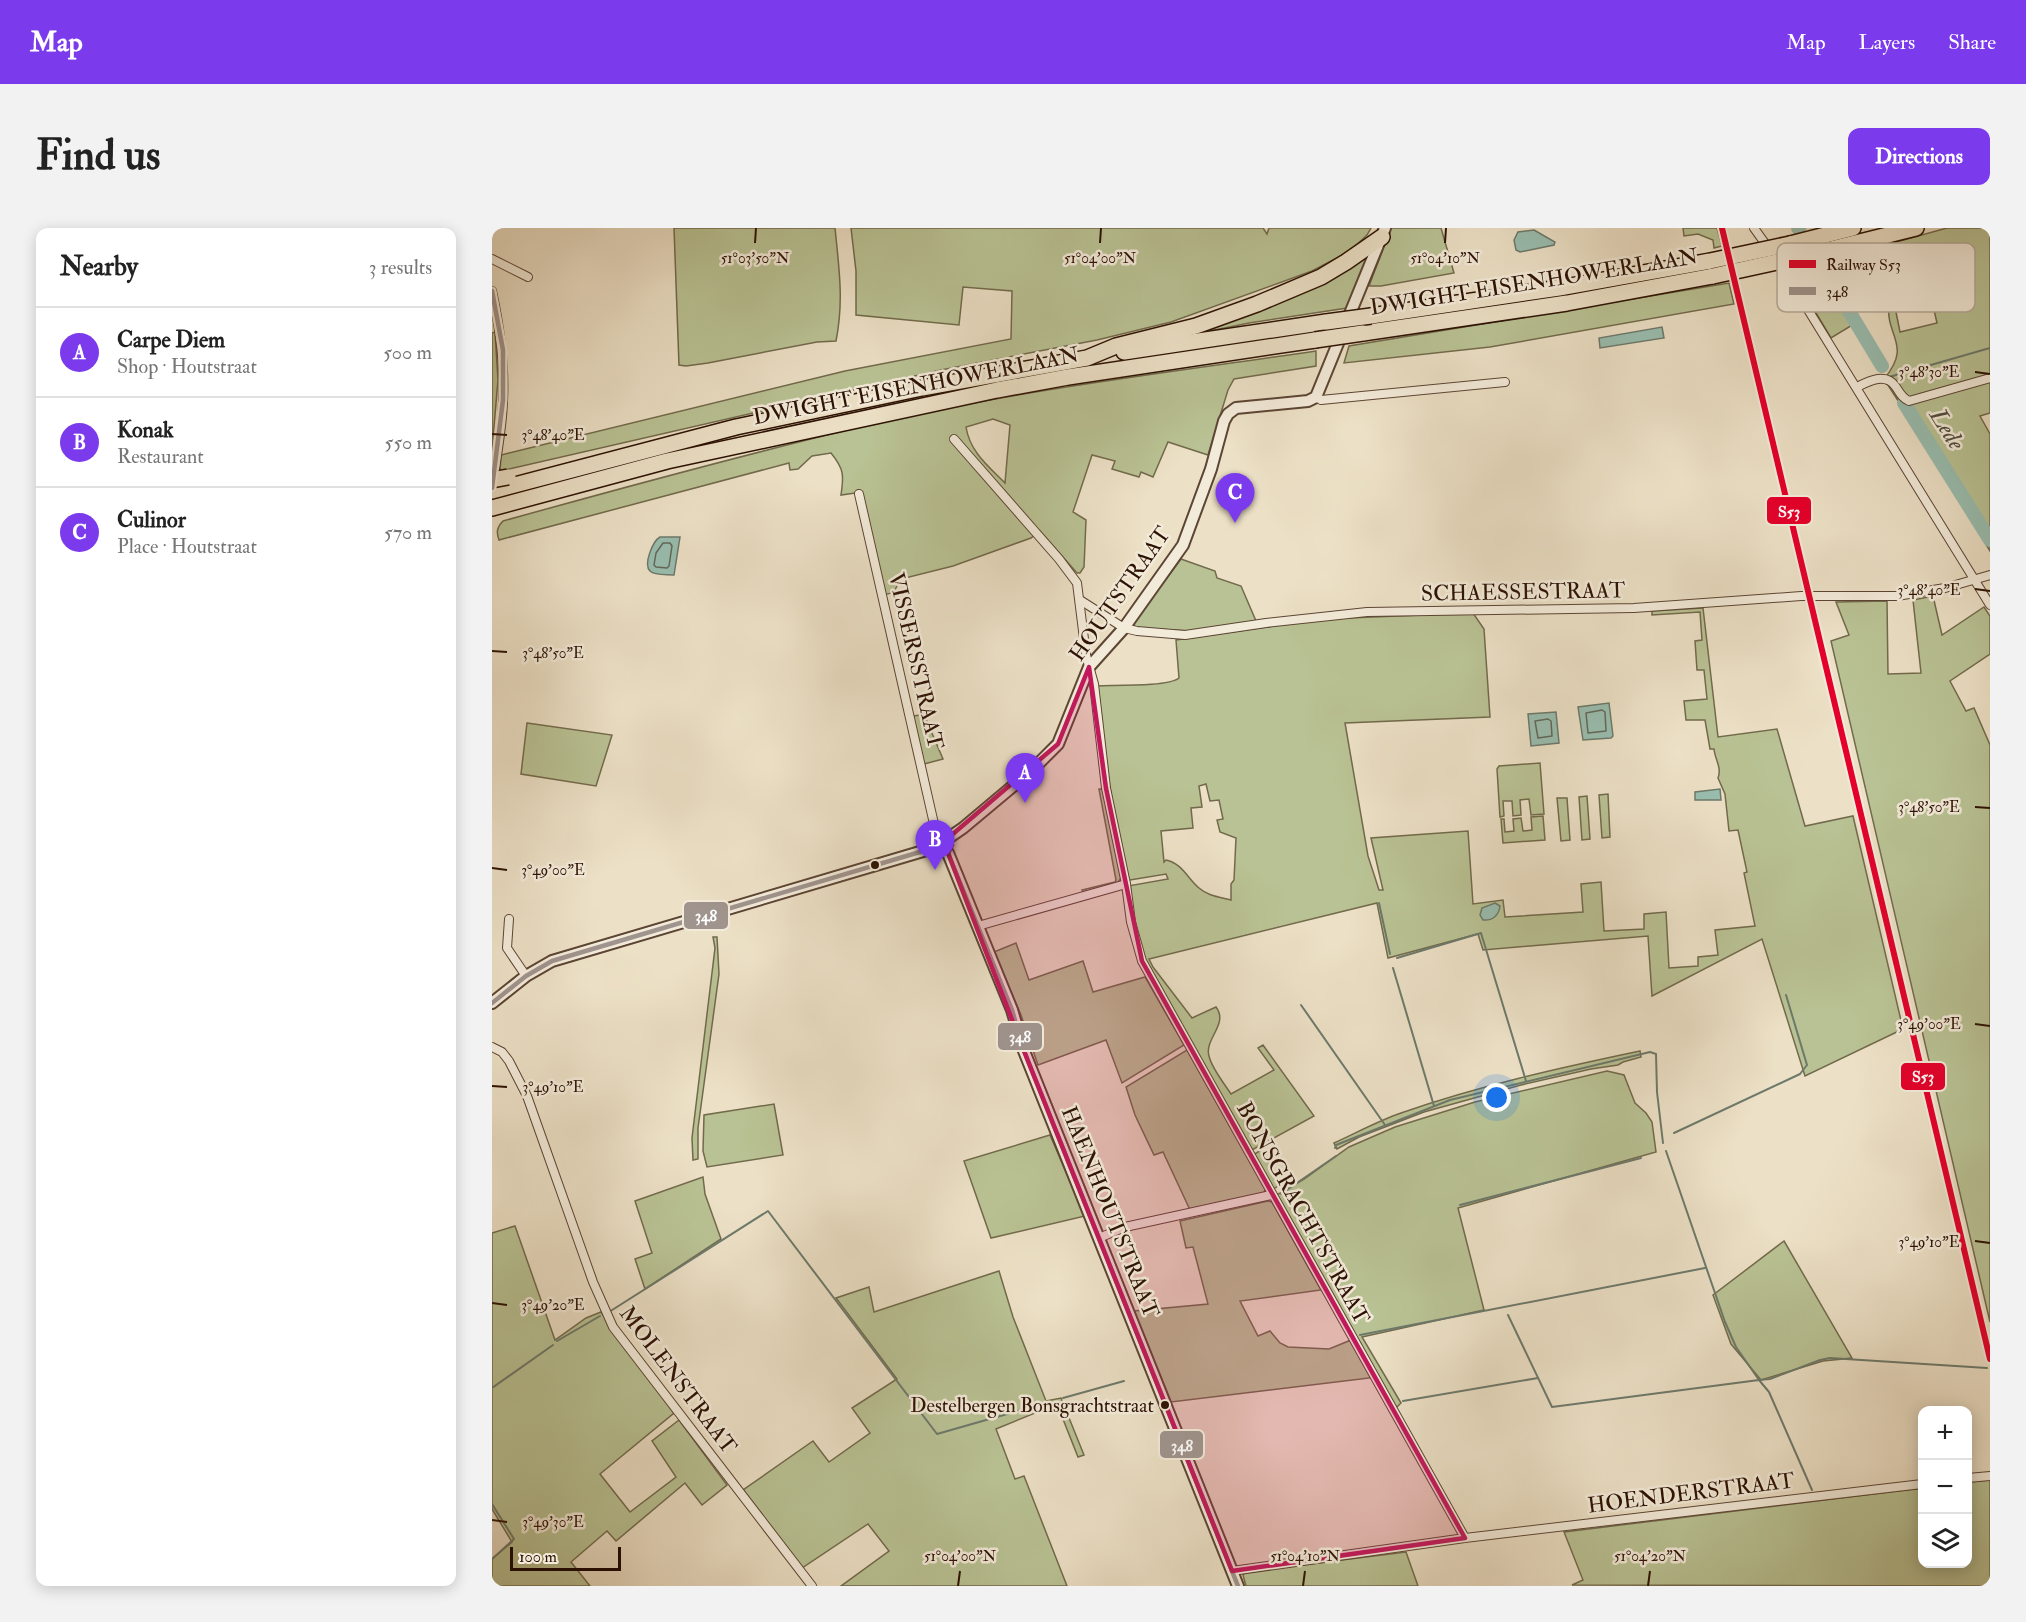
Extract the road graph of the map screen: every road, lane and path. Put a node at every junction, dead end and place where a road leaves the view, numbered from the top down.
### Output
1 (1754, 228) edge
2 (1853, 228) edge
3 (1916, 228) edge
4 (1384, 232) edge
5 (1794, 243) edge
6 (1855, 243) edge
7 (1777, 248) edge
8 (492, 259) edge
9 (1777, 260) edge
10 (1777, 260) edge
11 (1711, 268) junction
12 (528, 277) dead end
13 (492, 291) edge
14 (1811, 312) edge
15 (1087, 357) junction
16 (1990, 378) edge
17 (1505, 382) dead end
18 (1857, 387) junction
19 (1316, 397) junction
20 (954, 440) dead end
21 (492, 480) edge
22 (510, 481) junction
23 (492, 490) edge
24 (859, 494) dead end
25 (499, 510) edge
26 (1990, 575) edge
27 (1975, 581) junction
28 (1080, 600) junction
29 (1990, 605) edge
30 (1124, 628) junction
31 (1089, 667) junction
32 (942, 838) junction
33 (930, 849) junction
34 (948, 853) junction
35 (1126, 884) junction
36 (509, 919) dead end
37 (978, 926) junction
38 (526, 976) junction
39 (492, 1003) edge
40 (492, 1047) edge
41 (1271, 1195) junction
42 (1099, 1238) junction
43 (1990, 1476) edge
44 (1972, 1478) edge
45 (1918, 1485) edge
46 (1464, 1538) junction
47 (1232, 1570) junction
48 (812, 1586) edge
49 (1238, 1586) edge

1 - 9 street
2 - 5 highway, bridge
3 - 6 highway, bridge
4 - 15 highway
4 - 19 street
7 - 11 highway, bridge
8 - 12 street
10 - 11 highway, bridge
11 - 15 highway, DWIGHT EISENHOWERLAAN, bridge
11 - 25 highway, DWIGHT EISENHOWERLAAN, bridge
13 - 23 street
14 - 18 street
15 - 22 highway, DWIGHT EISENHOWERLAAN
16 - 18 street
17 - 19 street, HOUTSTRAAT
18 - 27 street
19 - 30 street, HOUTSTRAAT
20 - 28 street
21 - 22 highway, bridge
22 - 23 highway
24 - 32 street, VISSERSSTRAAT
26 - 27 street, SCHAESSESTRAAT
27 - 29 street
27 - 30 street, SCHAESSESTRAAT
28 - 30 street, SCHAESSESTRAAT
28 - 31 street
30 - 31 street, HOUTSTRAAT
31 - 32 street, HOUTSTRAAT
31 - 35 street, BONSGRACHTSTRAAT
32 - 33 street
32 - 34 street
33 - 34 street
33 - 38 street
34 - 37 street, HAENHOUTSTRAAT
35 - 37 street
35 - 41 street, BONSGRACHTSTRAAT
36 - 38 street
37 - 42 street, HAENHOUTSTRAAT
38 - 39 street
40 - 48 street, MOLENSTRAAT
41 - 42 street
41 - 46 street, BONSGRACHTSTRAAT
42 - 47 street, HAENHOUTSTRAAT
43 - 44 street
45 - 46 street, HOENDERSTRAAT
46 - 47 street
47 - 49 street, HAENHOUTSTRAAT

